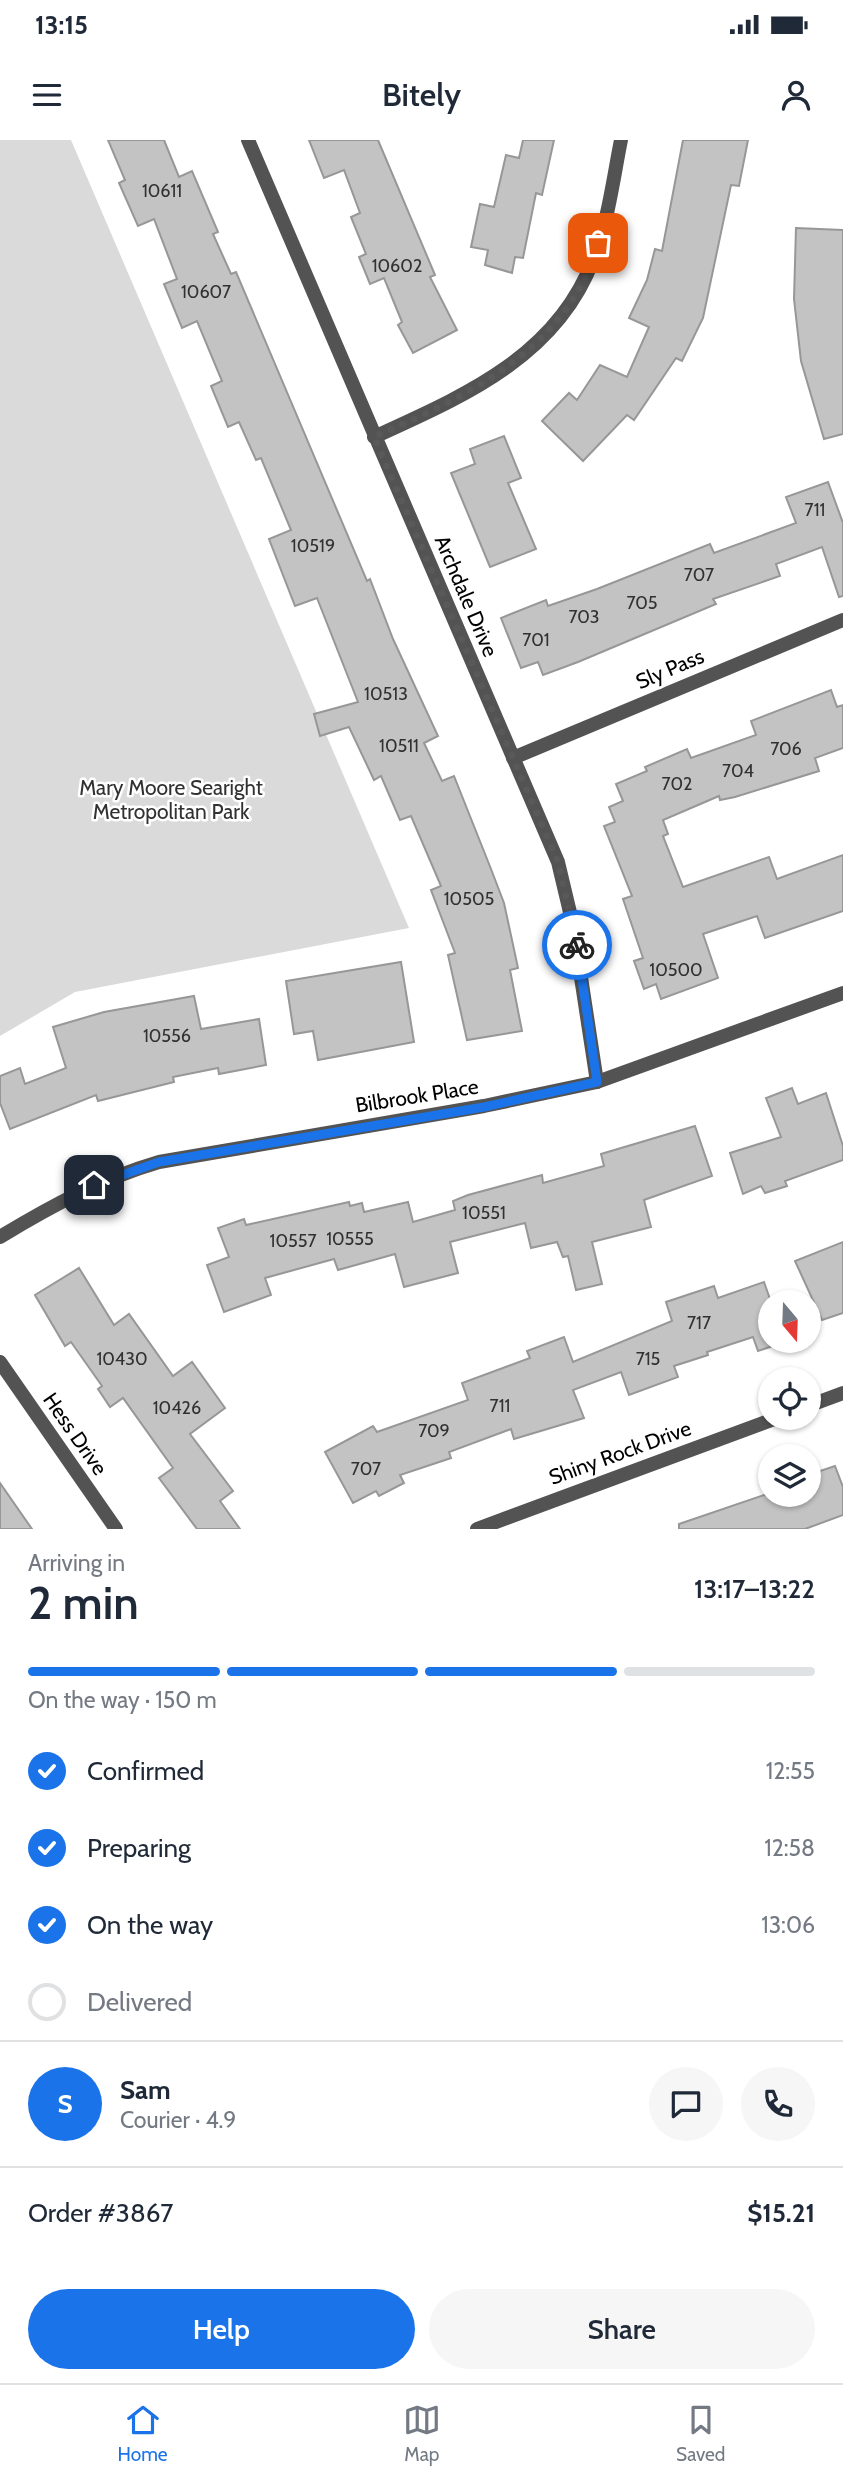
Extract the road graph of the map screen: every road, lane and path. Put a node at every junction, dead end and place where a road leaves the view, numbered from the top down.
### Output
1 (248, 140) edge
2 (621, 140) edge
3 (374, 437) junction
4 (843, 620) edge
5 (513, 758) junction
6 (843, 993) edge
7 (597, 1082) junction
8 (0, 1237) edge
9 (0, 1362) edge
10 (843, 1393) edge
11 (821, 1401) edge
12 (758, 1425) edge
13 (116, 1529) edge
14 (477, 1529) edge

1 - 3 street, Archdale Drive
2 - 3 street
3 - 5 street, Archdale Drive
4 - 5 street, Sly Pass
5 - 7 street, Archdale Drive
6 - 7 street, Bilbrook Place
7 - 8 street, Bilbrook Place
9 - 13 street, Hess Drive
10 - 11 street
12 - 14 street, Shiny Rock Drive

